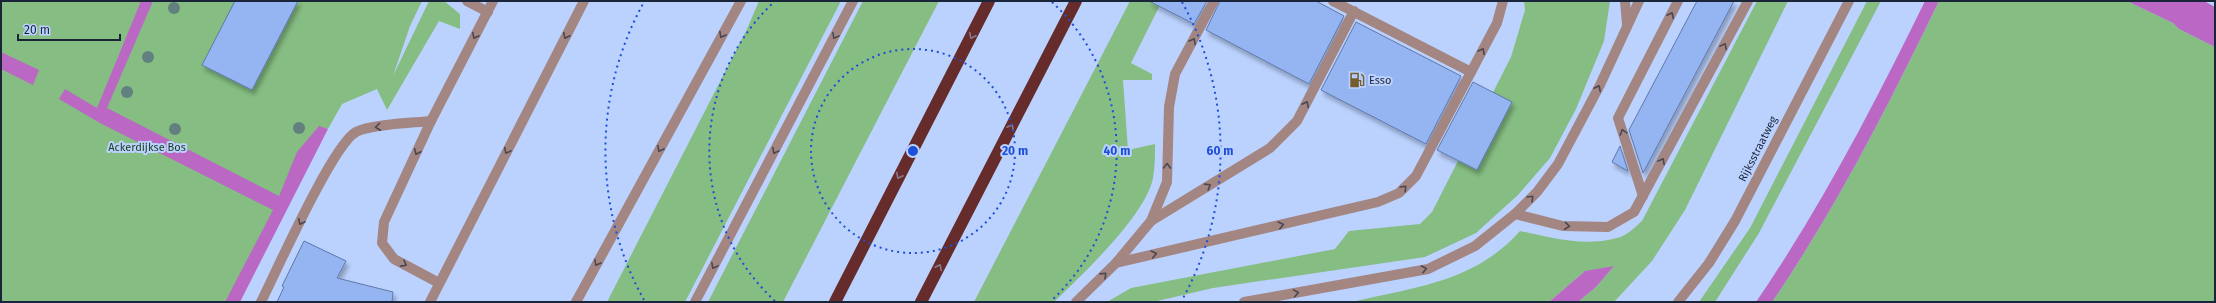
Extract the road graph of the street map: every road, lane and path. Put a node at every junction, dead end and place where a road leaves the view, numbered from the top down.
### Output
1 (467, 1) edge
2 (493, 1) edge
3 (584, 1) edge
4 (741, 1) edge
5 (853, 1) edge
6 (990, 1) edge
7 (1076, 1) edge
8 (1214, 1) edge
9 (1334, 1) edge
10 (1503, 1) edge
11 (1625, 1) edge
12 (1639, 1) edge
13 (1678, 1) edge
14 (1748, 1) edge
15 (1849, 1) edge
16 (488, 12) junction
17 (1354, 12) junction
18 (1627, 24) junction
19 (1471, 72) junction
20 (431, 121) junction
21 (1643, 196) junction
22 (1515, 214) junction
23 (1151, 221) junction
24 (1116, 263) junction
25 (439, 282) junction
26 (261, 302) edge
27 (430, 302) edge
28 (576, 302) edge
29 (695, 302) edge
30 (835, 302) edge
31 (921, 302) edge
32 (1076, 302) edge
33 (1244, 302) edge
34 (1678, 302) edge

1 - 16 street
2 - 16 street
3 -> 25 street
4 -> 28 street
5 -> 29 street
6 -> 30 highway
31 -> 7 highway
23 -> 8 street
9 - 17 street
19 -> 10 street
11 - 18 street
12 - 18 street
21 -> 13 street
21 -> 14 street
15 - 34 street, Rijksstraatweg
16 -> 20 street
17 - 19 street
23 -> 17 street
22 -> 18 street
24 -> 19 street
20 -> 25 street
20 -> 26 street
22 -> 21 street
33 -> 22 street
23 - 24 street
32 -> 24 street
25 - 27 street

